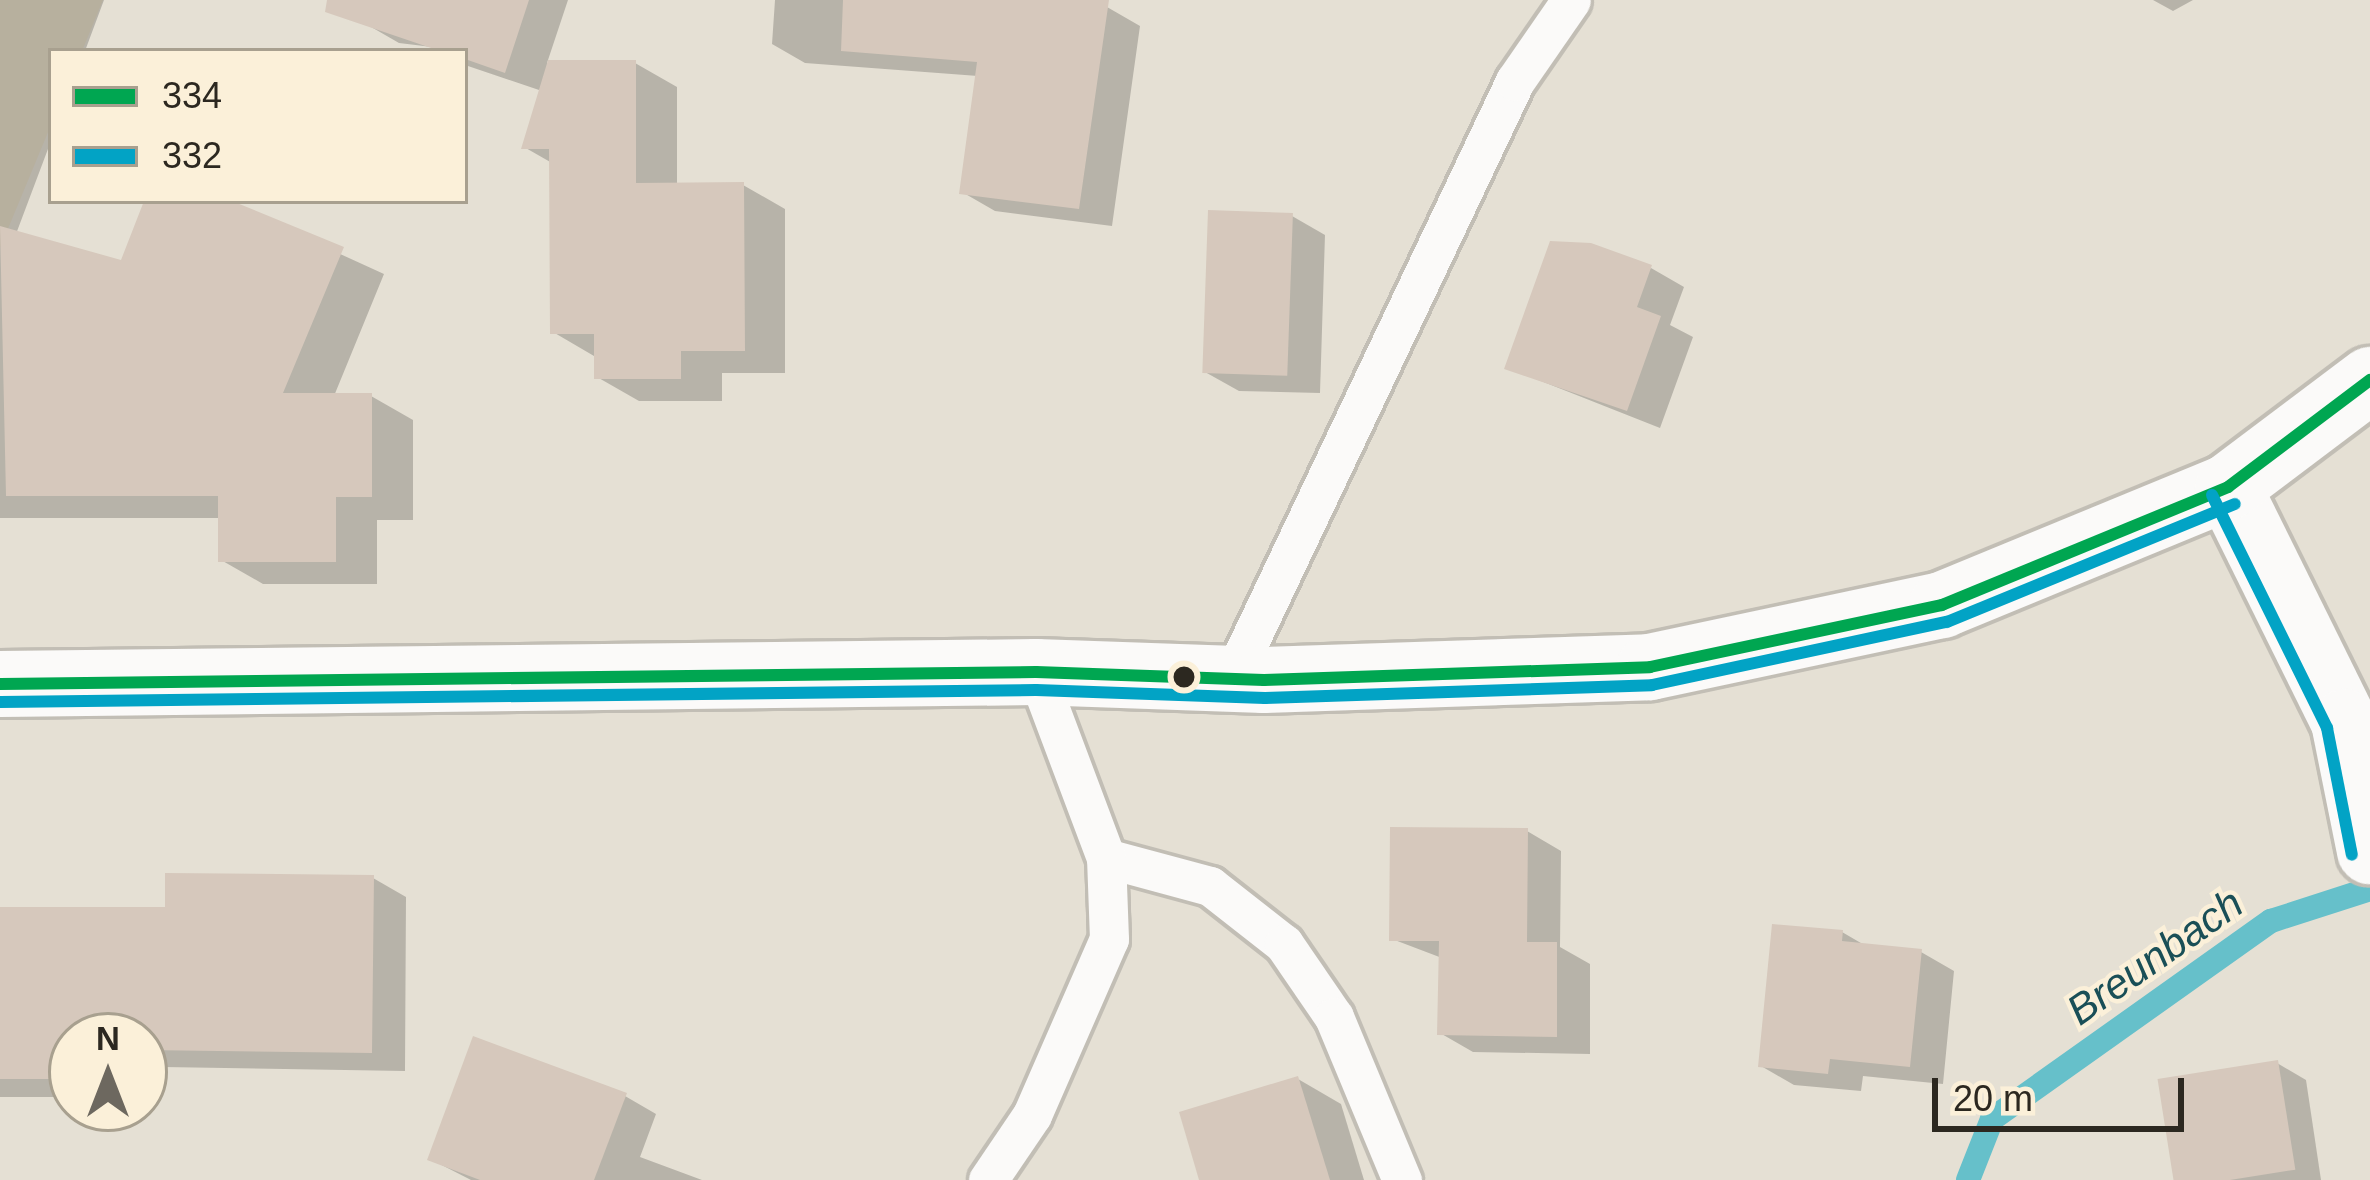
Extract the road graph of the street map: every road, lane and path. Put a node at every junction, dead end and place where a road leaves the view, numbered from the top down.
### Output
1 (1571, 0) edge
2 (2370, 380) edge
3 (2228, 487) junction
4 (1036, 673) junction
5 (1231, 680) junction
6 (0, 684) edge
7 (2367, 836) edge
8 (1106, 858) junction
9 (988, 1180) edge
10 (1402, 1180) edge

1 - 5 lane
2 - 3 main road
3 - 5 main road
3 - 7 main road
4 - 5 main road
4 - 6 main road
4 - 8 lane
8 - 9 lane
8 - 10 lane

